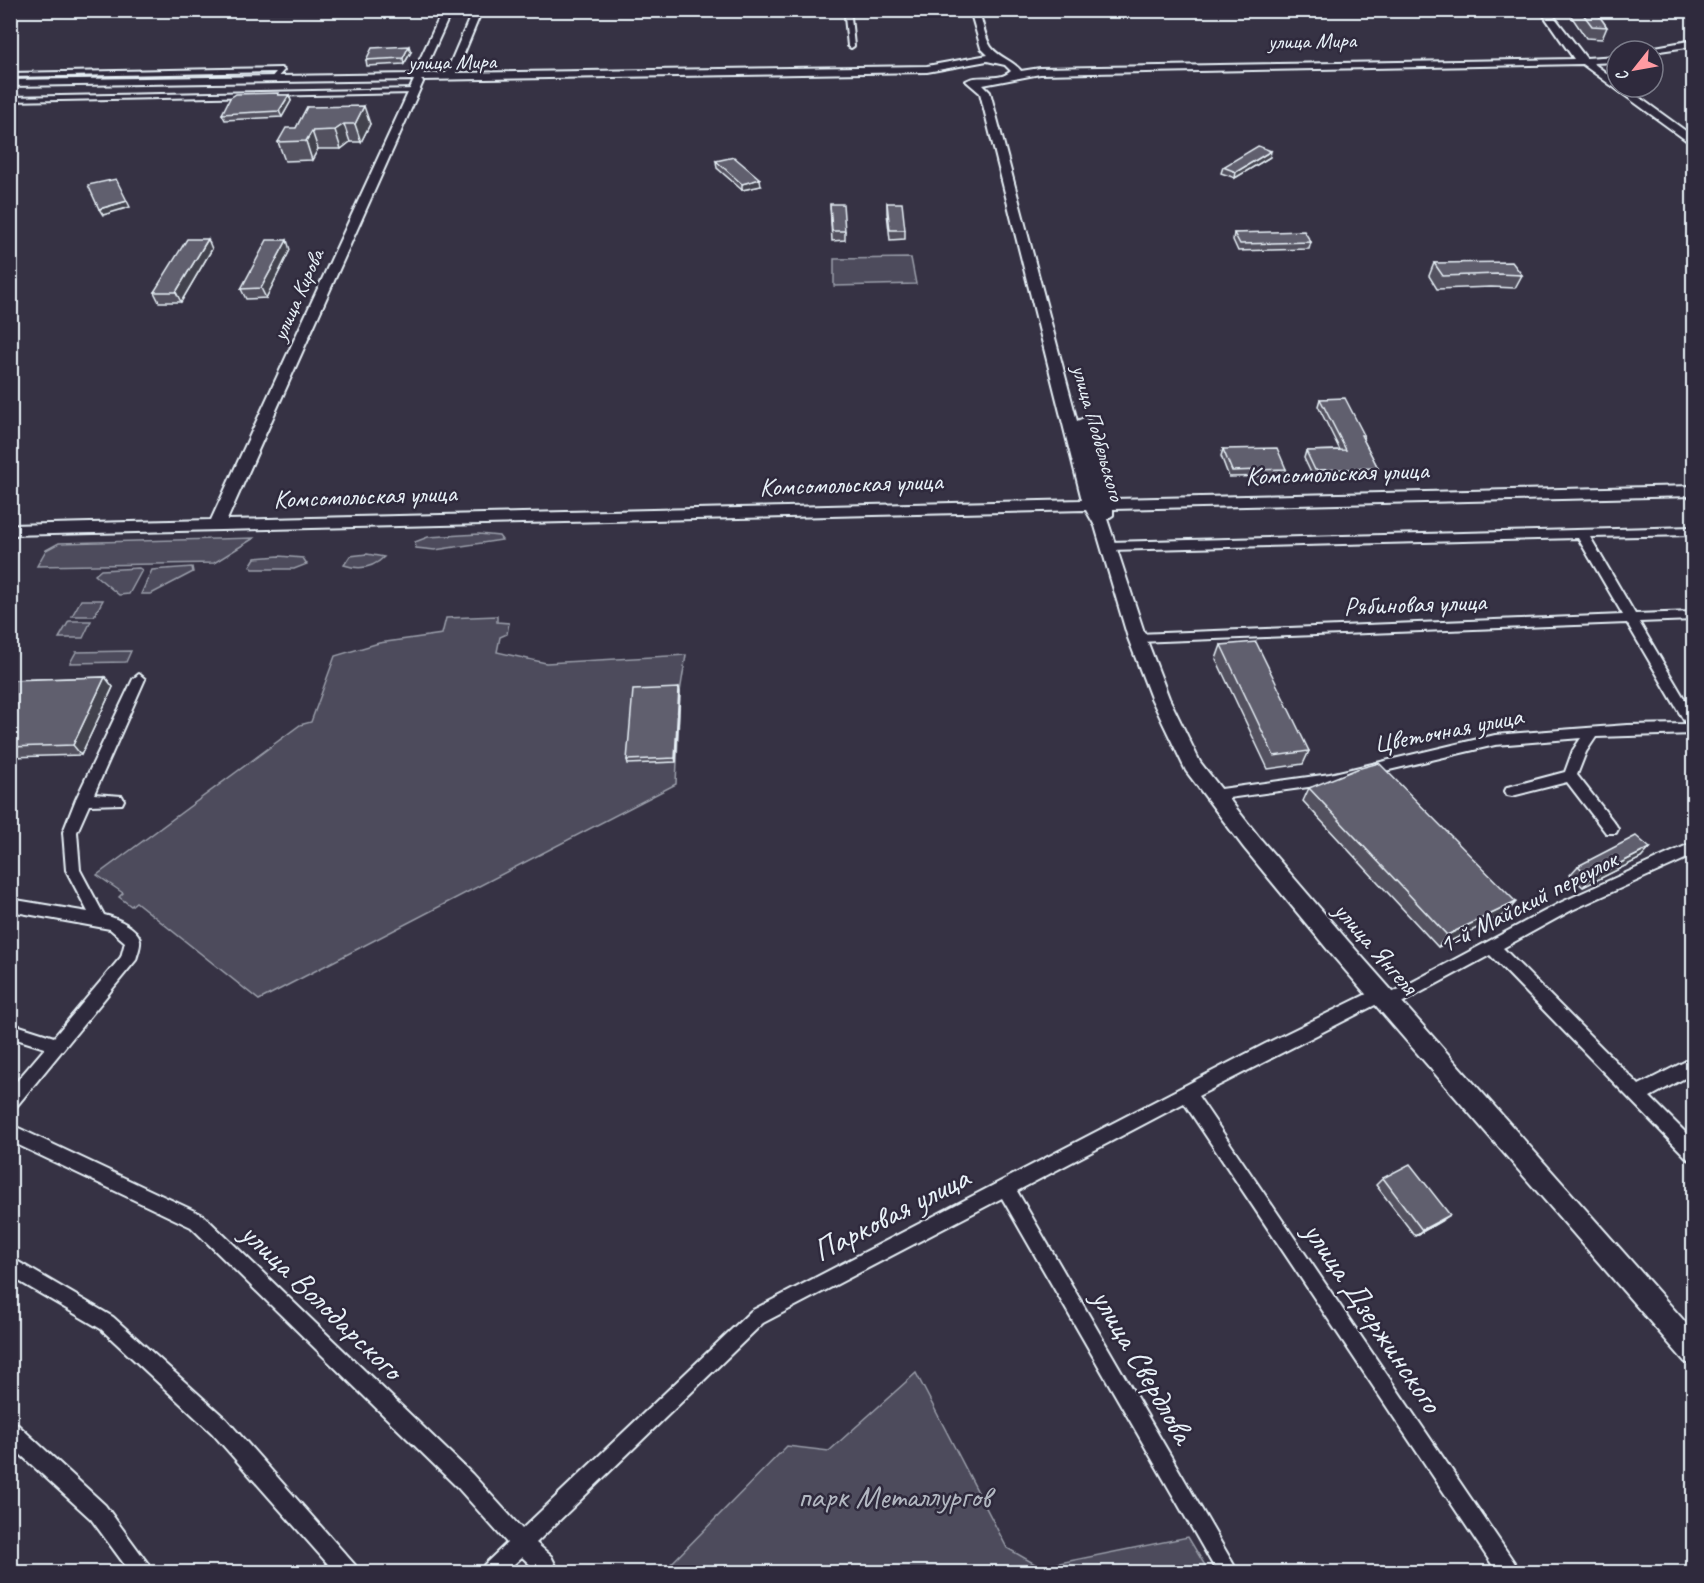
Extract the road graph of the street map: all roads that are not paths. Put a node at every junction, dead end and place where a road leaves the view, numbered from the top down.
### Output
1 (448, 10) edge
2 (478, 10) edge
3 (963, 10) edge
4 (974, 10) edge
5 (1544, 10) edge
6 (848, 17) dead end
7 (1694, 43) edge
8 (850, 46) dead end
9 (447, 47) junction
10 (1665, 47) edge
11 (1694, 49) edge
12 (1665, 53) edge
13 (1605, 55) edge
14 (1605, 59) edge
15 (1581, 60) junction
16 (1004, 61) junction
17 (961, 72) junction
18 (10, 75) edge
19 (450, 76) junction
20 (566, 77) junction
21 (1009, 78) junction
22 (274, 79) junction
23 (358, 80) junction
24 (10, 83) edge
25 (416, 83) junction
26 (10, 88) edge
27 (10, 99) edge
28 (1694, 143) edge
29 (1070, 392) junction
30 (1694, 491) edge
31 (1099, 504) junction
32 (216, 526) junction
33 (10, 530) edge
34 (1694, 531) edge
35 (1582, 534) junction
36 (1106, 536) junction
37 (1694, 616) edge
38 (1628, 618) junction
39 (1137, 638) junction
40 (140, 678) dead end
41 (1694, 728) edge
42 (1593, 732) junction
43 (1570, 776) junction
44 (1512, 791) dead end
45 (1214, 795) junction
46 (83, 799) junction
47 (117, 800) dead end
48 (1611, 829) dead end
49 (1694, 848) edge
50 (10, 905) edge
51 (98, 918) junction
52 (1491, 946) junction
53 (1383, 999) junction
54 (10, 1030) edge
55 (57, 1045) junction
56 (1694, 1064) edge
57 (1187, 1094) junction
58 (1637, 1095) junction
59 (10, 1102) edge
60 (10, 1131) edge
61 (1694, 1153) edge
62 (1006, 1189) junction
63 (10, 1266) edge
64 (1694, 1353) edge
65 (10, 1431) edge
66 (520, 1542) junction
67 (142, 1572) edge
68 (348, 1572) edge
69 (491, 1572) edge
70 (549, 1572) edge
71 (1228, 1572) edge
72 (1509, 1572) edge

1 - 9 main road, улица Кирова
2 - 9 main road, улица Кирова
3 - 17 main road
4 - 16 main road
5 - 15 main road
6 - 8 street
7 - 10 main road
9 - 19 main road, улица Кирова
9 - 25 main road, улица Кирова
11 - 12 main road
13 - 15 main road, улица Мира
14 - 15 main road, улица Мира
15 - 16 main road, улица Мира
15 - 21 main road, улица Мира
15 - 28 main road
16 - 17 main road, улица Мира
16 - 21 main road
17 - 20 main road, улица Мира
17 - 21 main road, улица Мира
17 - 29 main road, улица Подбельского
18 - 22 street
19 - 20 main road, улица Мира
19 - 25 main road, улица Мира
20 - 25 main road, улица Мира
21 - 29 main road, улица Подбельского
22 - 23 main road, улица Мира
22 - 24 main road, улица Мира
23 - 25 main road, улица Мира
23 - 26 main road, улица Мира
25 - 27 street
25 - 32 main road, улица Кирова
29 - 31 main road, улица Подбельского
30 - 31 main road, Комсомольская улица
31 - 32 main road, Комсомольская улица
31 - 36 main road, улица Подбельского
32 - 33 main road, Комсомольская улица
34 - 35 street
35 - 36 street
35 - 38 street
36 - 39 main road, улица Янгеля
37 - 38 street, Рябиновая улица
38 - 39 street, Рябиновая улица
38 - 41 street
39 - 45 main road, улица Янгеля
40 - 46 street
41 - 42 street, Цветочная улица
42 - 43 street
42 - 45 street, Цветочная улица
43 - 44 street
43 - 48 street
45 - 53 main road, улица Янгеля
46 - 47 street
46 - 51 street
49 - 52 street, 1-й Майский переулок
50 - 51 street
51 - 55 street
52 - 53 street, 1-й Майский переулок
52 - 58 street
53 - 57 street, Парковая улица
53 - 64 main road, улица Янгеля
54 - 55 street
55 - 59 street
56 - 58 street
57 - 62 street, Парковая улица
57 - 72 street, улица Дзержинского
58 - 61 street
60 - 66 street, улица Володарского
62 - 66 street, Парковая улица
62 - 71 street, улица Свердлова
63 - 68 street
65 - 67 street
66 - 69 street, Парковая улица
66 - 70 street, улица Володарского

